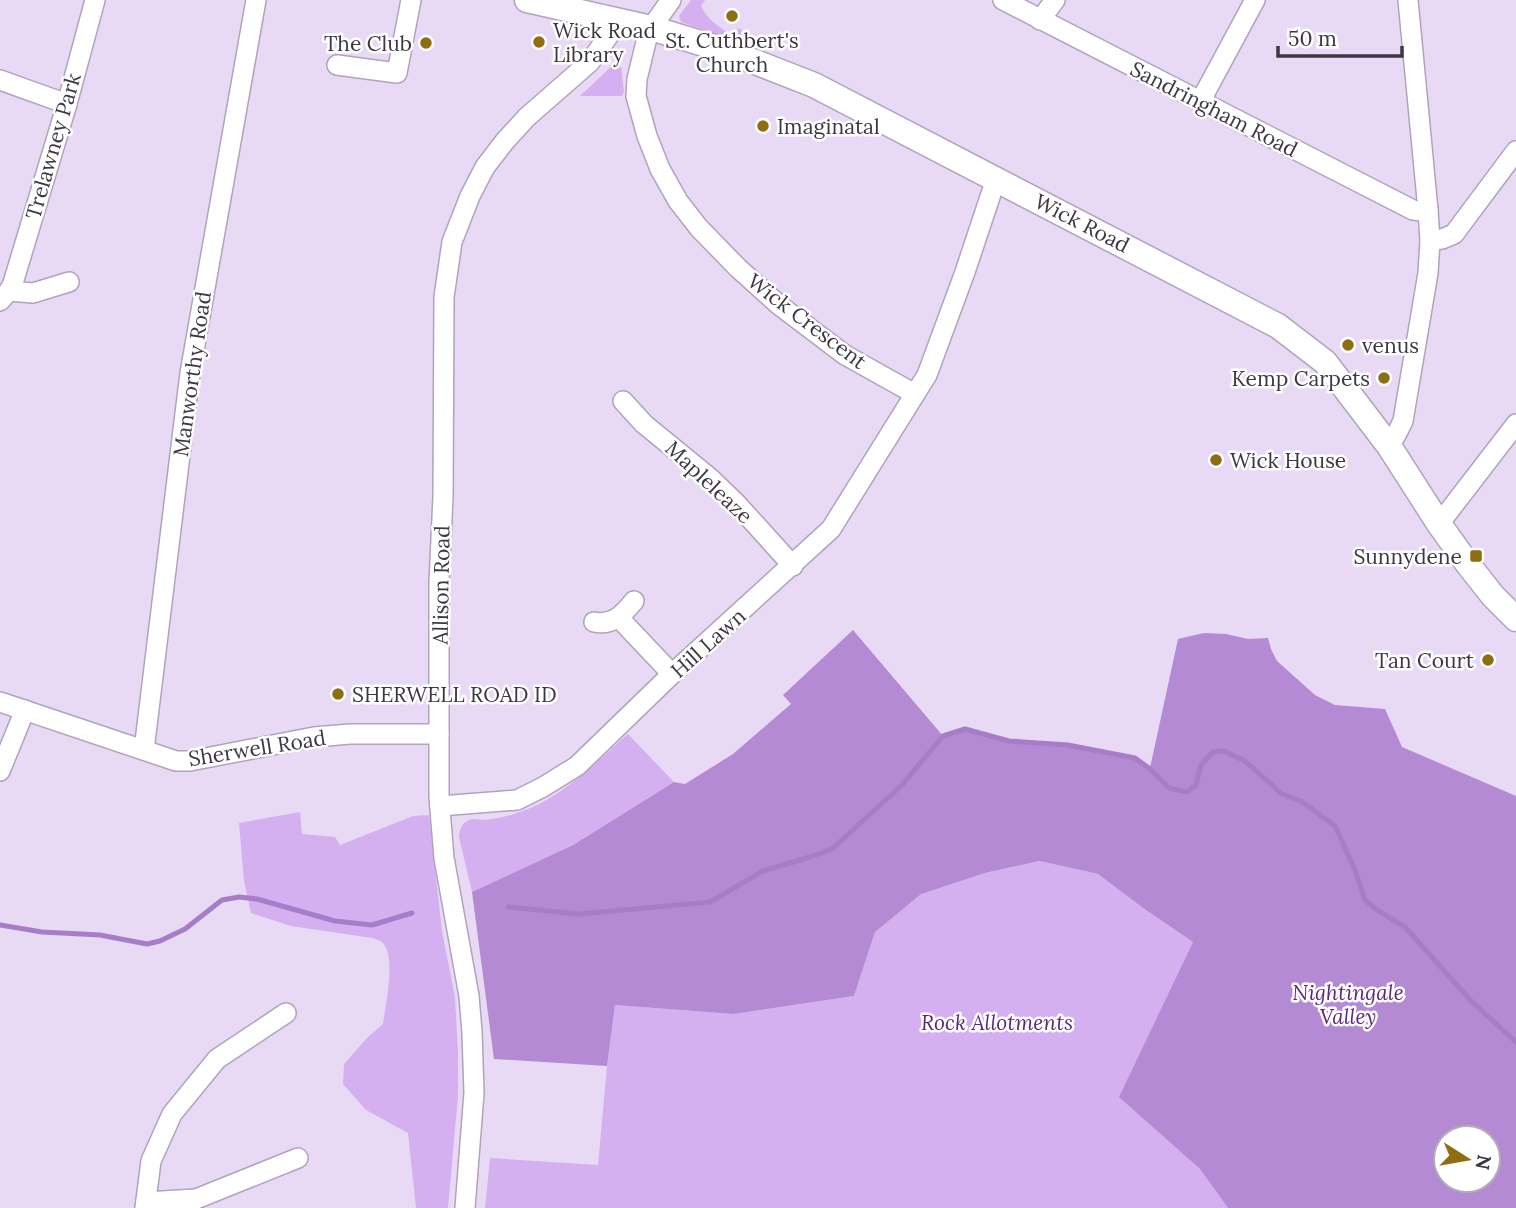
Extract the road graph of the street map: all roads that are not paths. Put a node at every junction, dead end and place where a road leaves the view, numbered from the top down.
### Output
1 (94, 0) edge
2 (256, 0) edge
3 (411, 0) edge
4 (671, 0) edge
5 (1003, 0) edge
6 (1055, 0) edge
7 (1255, 0) edge
8 (1408, 0) edge
9 (534, 1) edge
10 (614, 19) junction
11 (1040, 20) junction
12 (651, 28) junction
13 (337, 65) dead end
14 (0, 80) edge
15 (1200, 102) junction
16 (67, 104) junction
17 (1516, 151) edge
18 (996, 179) junction
19 (1428, 210) junction
20 (1430, 242) junction
21 (69, 282) dead end
22 (6, 284) edge
23 (915, 394) junction
24 (620, 398) dead end
25 (1516, 424) edge
26 (1389, 446) junction
27 (1439, 524) junction
28 (793, 566) junction
29 (634, 601) dead end
30 (619, 618) junction
31 (1516, 619) edge
32 (593, 622) dead end
33 (672, 674) junction
34 (0, 702) edge
35 (25, 710) junction
36 (439, 734) junction
37 (144, 750) junction
38 (0, 771) edge
39 (440, 806) junction
40 (286, 1013) dead end
41 (298, 1158) dead end
42 (146, 1205) edge
43 (465, 1208) edge

1 - 16 street, Trelawney Park
2 - 37 street, Manworthy Road
3 - 13 street
4 - 12 street, Wick Crescent
5 - 11 street, Sandringham Road
6 - 11 street
7 - 15 street
8 - 19 street
9 - 10 street, Wick Road
10 - 12 street, Wick Road
10 - 36 street, Allison Road
11 - 15 street, Sandringham Road
12 - 18 street, Wick Road
12 - 23 street, Wick Crescent
14 - 16 street
15 - 19 street, Sandringham Road
16 - 22 street, Trelawney Park
17 - 20 street
18 - 23 street
18 - 26 street, Wick Road
19 - 20 street
20 - 26 street
21 - 22 street
23 - 28 street, Hill Lawn
24 - 28 street, Mapleleaze
25 - 27 street
26 - 27 street, Wick Road
27 - 31 street, Wick Road
28 - 33 street, Hill Lawn
29 - 30 street
30 - 32 street
30 - 33 street
33 - 39 street, Hill Lawn
34 - 35 street, Sherwell Road
35 - 37 street, Sherwell Road
35 - 38 street
36 - 37 street, Sherwell Road
36 - 39 street, Allison Road
39 - 43 street, Allison Road
40 - 42 street
41 - 42 street

